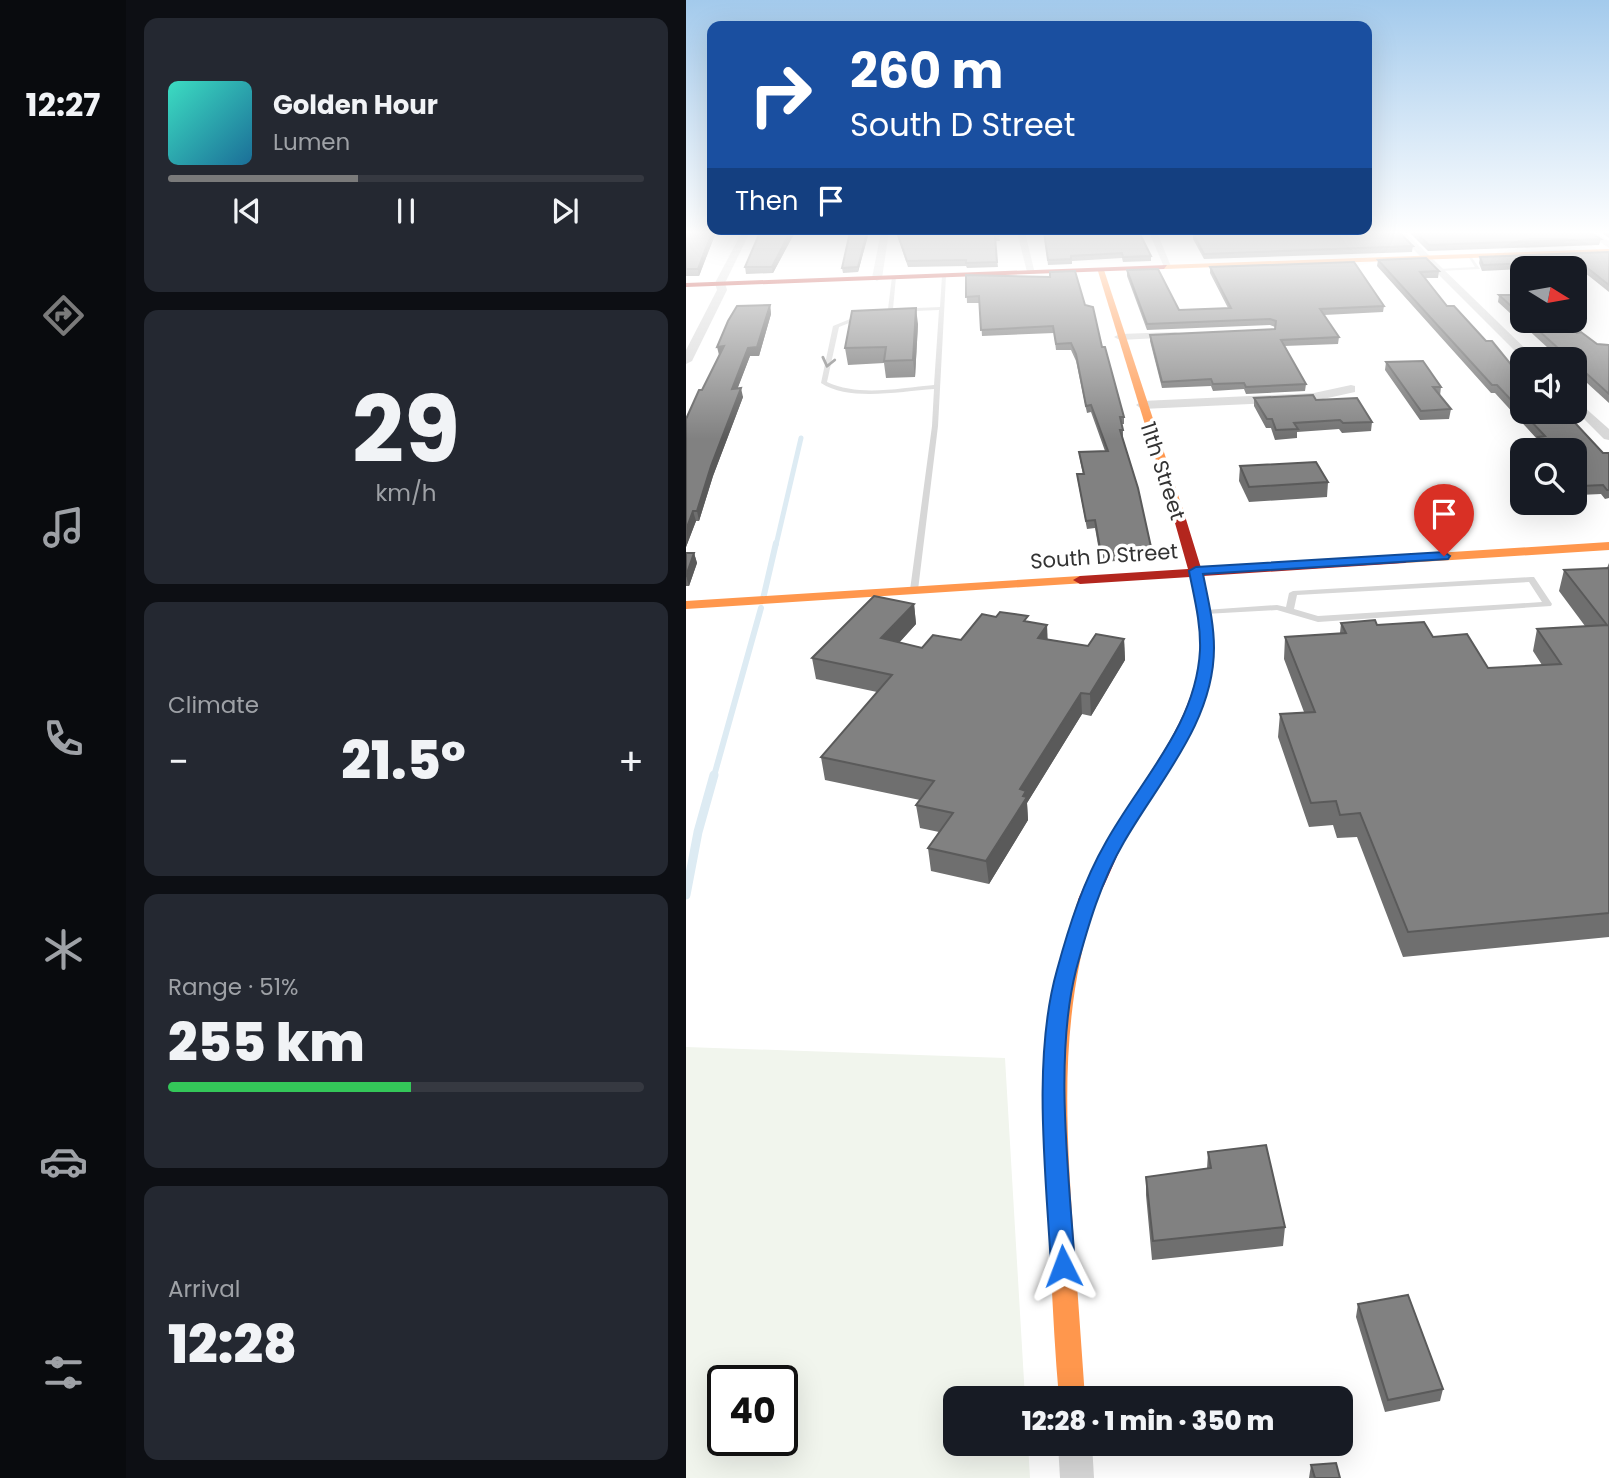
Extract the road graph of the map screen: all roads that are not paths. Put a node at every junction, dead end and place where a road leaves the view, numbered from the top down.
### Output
1 (716, 301) edge
2 (891, 301) edge
3 (942, 301) edge
4 (1109, 301) edge
5 (1471, 301) edge
6 (942, 308) junction
7 (890, 309) junction
8 (1185, 334) edge
9 (1120, 337) junction
10 (1518, 347) edge
11 (686, 361) edge
12 (937, 387) junction
13 (1351, 389) dead end
14 (1142, 405) junction
15 (1587, 415) edge
16 (1609, 436) edge
17 (1609, 546) edge
18 (1196, 571) junction
19 (914, 590) junction
20 (686, 605) edge
21 (1289, 611) junction
22 (1204, 612) junction
23 (1071, 1386) edge
24 (1076, 1456) edge
25 (1077, 1478) edge

1 - 11 street
2 - 7 lane
3 - 6 lane
4 - 9 street, 11th Street
5 - 10 street
6 - 7 lane
6 - 12 lane
7 -> 12 lane
8 - 9 street
9 - 14 street, 11th Street
12 - 19 lane
13 - 14 street
14 - 18 street, 11th Street
15 - 16 street
17 - 18 street, South D Street
18 - 19 street, South D Street
18 - 22 street, 11th Street
19 - 20 street, South D Street
21 - 21 lane
21 - 22 lane
22 - 23 street, 11th Street
24 - 25 street

